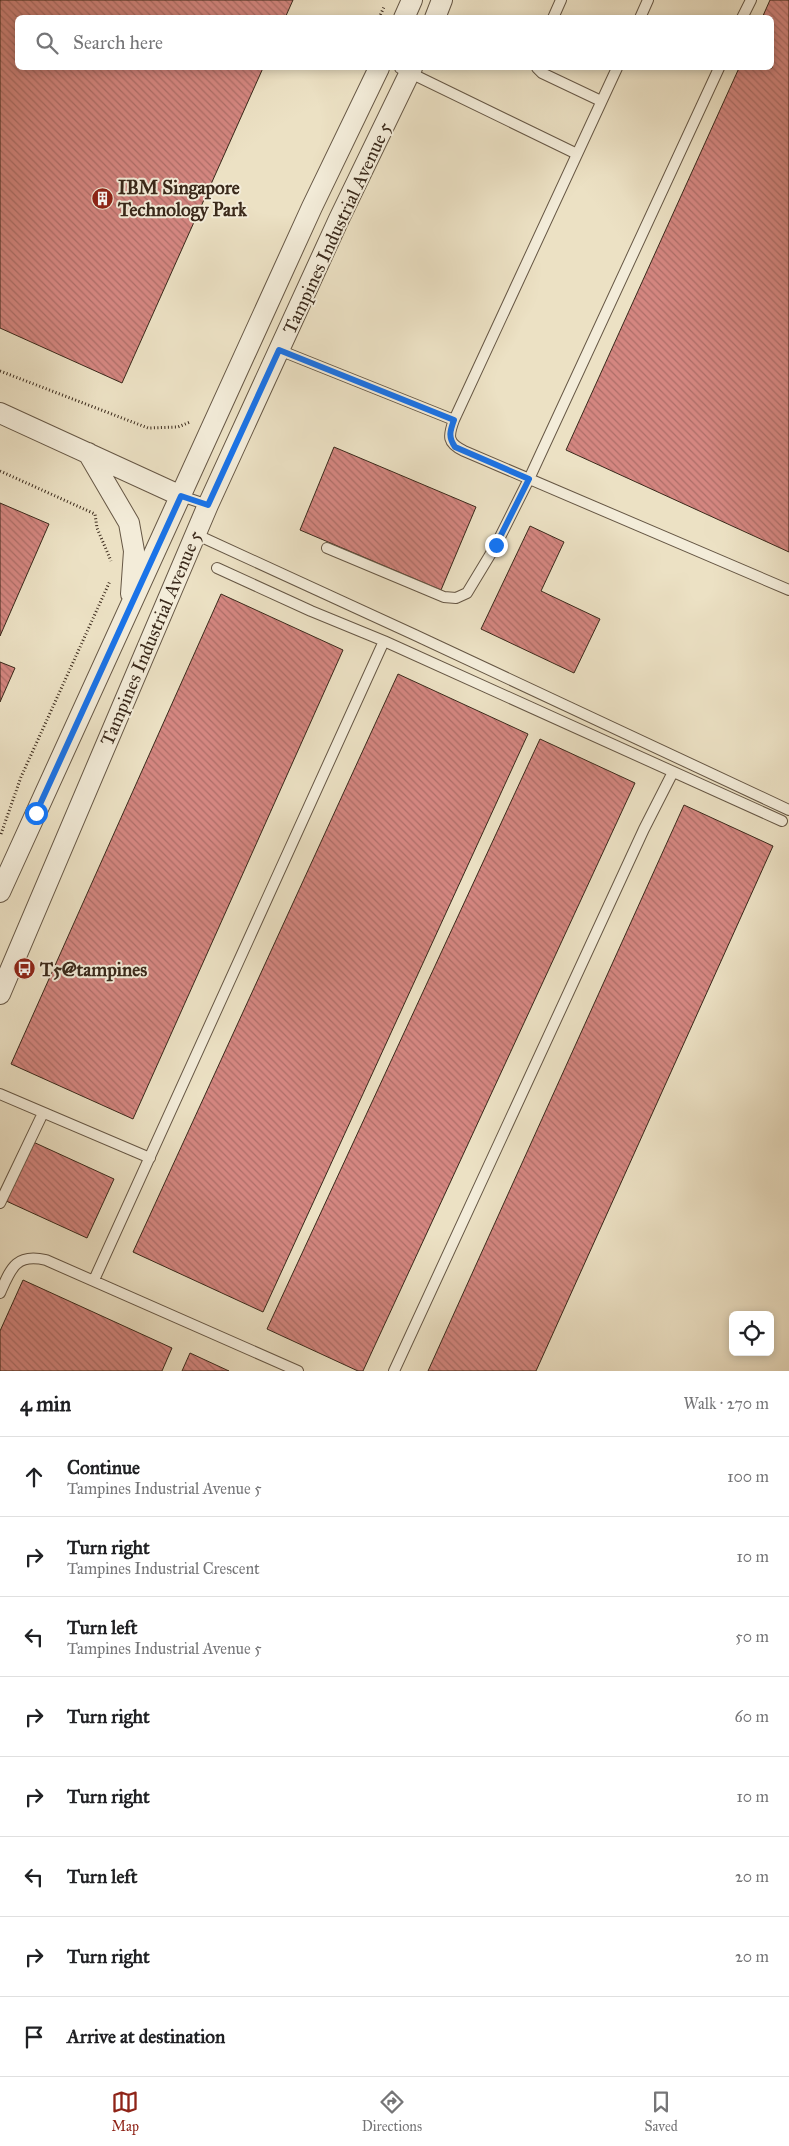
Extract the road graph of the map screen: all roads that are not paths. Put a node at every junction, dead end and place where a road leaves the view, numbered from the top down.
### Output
1 (412, 0) edge
2 (442, 0) edge
3 (561, 0) edge
4 (648, 0) edge
5 (751, 0) edge
6 (405, 15) edge
7 (435, 15) edge
8 (554, 15) edge
9 (641, 15) edge
10 (744, 15) edge
11 (378, 70) edge
12 (407, 70) edge
13 (409, 70) edge
14 (539, 70) edge
15 (616, 70) edge
16 (718, 70) edge
17 (601, 101) junction
18 (577, 154) junction
19 (279, 350) junction
20 (0, 413) edge
21 (454, 420) junction
22 (88, 453) junction
23 (529, 479) junction
24 (181, 496) junction
25 (208, 505) junction
26 (195, 534) junction
27 (327, 548) dead end
28 (218, 568) dead end
29 (789, 590) edge
30 (130, 608) junction
31 (384, 641) junction
32 (673, 772) junction
33 (789, 810) edge
34 (782, 821) dead end
35 (0, 892) edge
36 (0, 994) edge
37 (0, 1094) edge
38 (43, 1112) junction
39 (150, 1158) junction
40 (0, 1203) edge
41 (94, 1280) junction
42 (0, 1293) edge
43 (298, 1371) edge
44 (394, 1371) edge

1 - 6 street
2 - 7 street
3 - 8 lane
4 - 9 lane
5 - 10 lane
11 - 24 street, Tampines Industrial Avenue 5
12 - 19 street, Tampines Industrial Avenue 5
13 - 18 lane
14 - 17 lane
15 - 17 lane
16 - 23 lane
17 - 18 lane
18 - 21 lane
19 - 21 lane
19 - 25 street, Tampines Industrial Avenue 5
20 - 22 street
21 - 23 lane
22 - 24 street
22 - 30 street
23 - 27 lane
23 - 29 lane
24 - 25 lane
24 - 30 street, Tampines Industrial Avenue 5
25 - 26 street, Tampines Industrial Avenue 5
26 - 33 lane
26 - 36 street, Tampines Industrial Avenue 5
28 - 31 lane
30 - 35 street, Tampines Industrial Avenue 5
31 - 32 lane
31 - 39 lane
32 - 34 lane
32 - 44 lane
37 - 38 lane
38 - 39 lane
38 - 40 lane
39 - 41 lane
41 - 42 lane
41 - 43 lane

